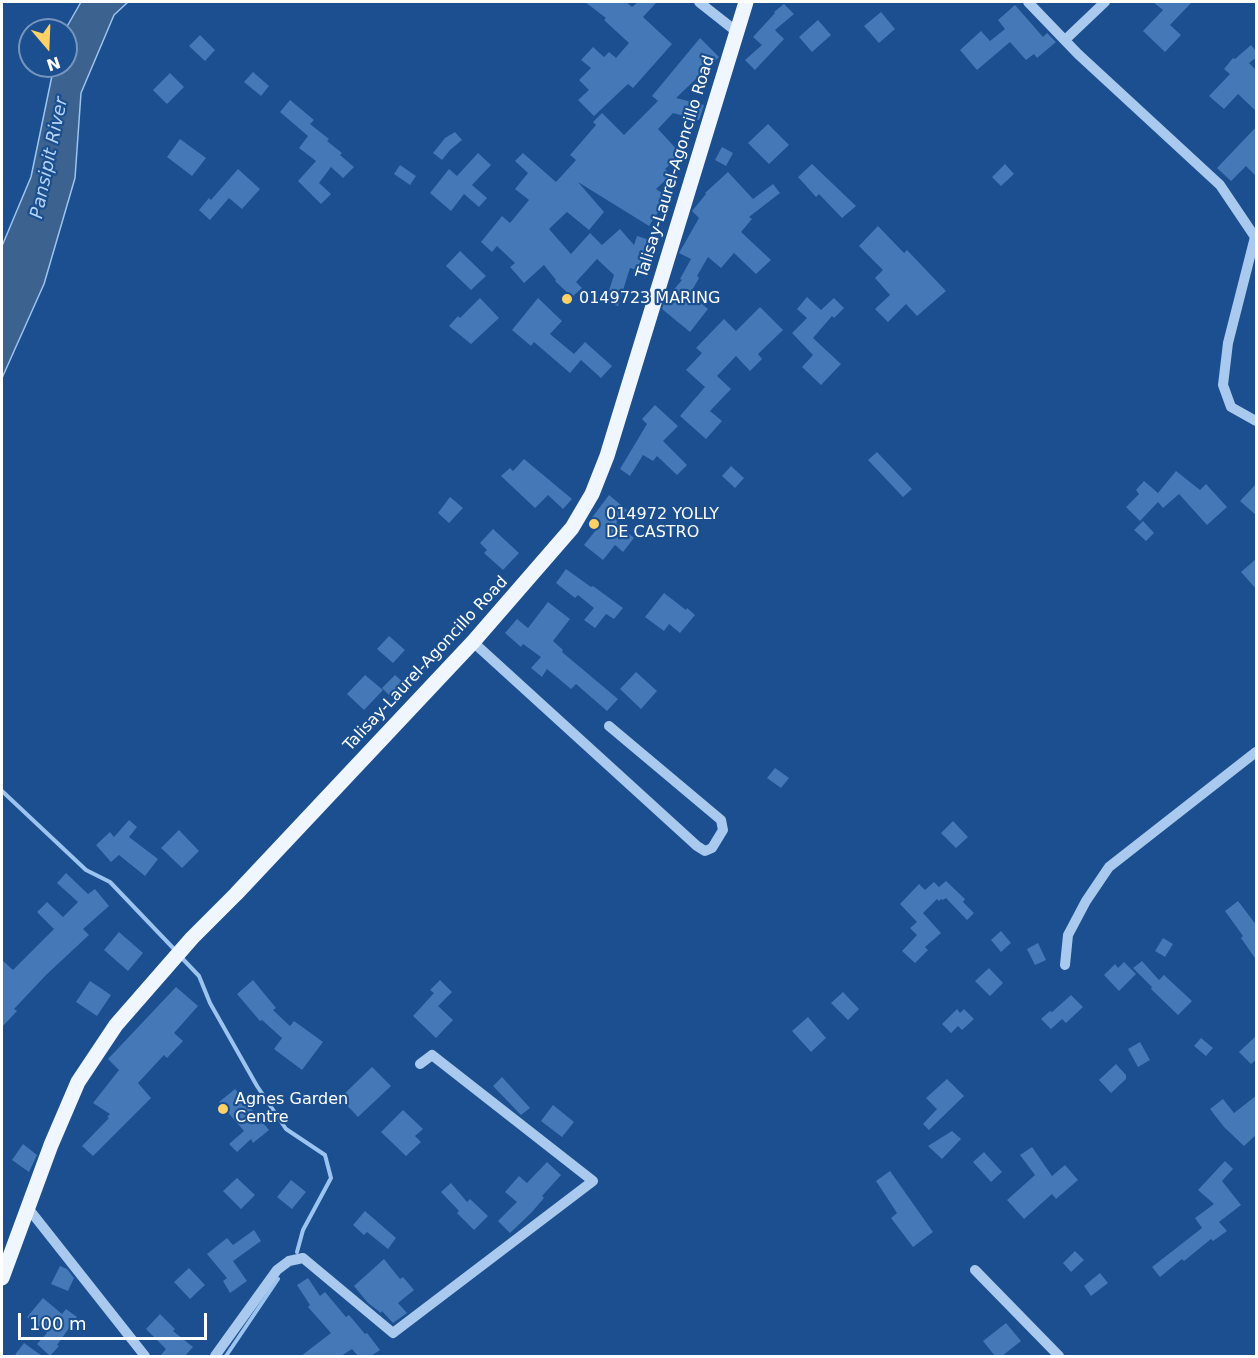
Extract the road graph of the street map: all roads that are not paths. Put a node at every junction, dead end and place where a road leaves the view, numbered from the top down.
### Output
1 (699, 2) edge
2 (746, 2) edge
3 (1028, 2) edge
4 (1105, 2) edge
5 (737, 32) junction
6 (1065, 40) junction
7 (1257, 421) edge
8 (473, 642) junction
9 (609, 726) dead end
10 (1257, 752) edge
11 (1065, 965) dead end
12 (420, 1064) dead end
13 (28, 1208) junction
14 (975, 1270) dead end
15 (2, 1278) edge
16 (145, 1356) edge
17 (215, 1356) edge
18 (1059, 1356) edge

1 - 5 street
2 - 5 main road, Talisay-Laurel-Agoncillo Road
3 - 6 street
4 - 6 street
5 - 8 main road, Talisay-Laurel-Agoncillo Road
6 - 7 street
8 - 9 street
8 - 13 main road, Talisay-Laurel-Agoncillo Road
10 - 11 street
12 - 17 street
13 - 15 main road, Talisay-Laurel-Agoncillo Road
13 - 16 street
14 - 18 street

